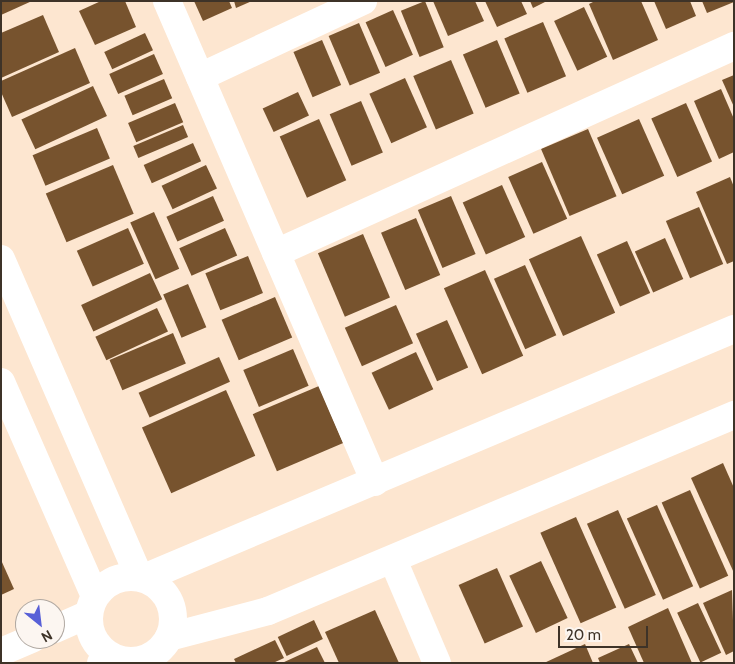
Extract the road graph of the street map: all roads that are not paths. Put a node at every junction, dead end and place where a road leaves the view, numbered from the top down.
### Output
1 (167, 1) edge
2 (364, 1) edge
3 (734, 46) edge
4 (200, 77) junction
5 (276, 253) junction
6 (1, 259) edge
7 (734, 329) edge
8 (1, 382) edge
9 (734, 415) edge
10 (375, 482) junction
11 (393, 560) junction
12 (141, 578) junction
13 (92, 605) junction
14 (65, 623) edge
15 (15, 646) edge
16 (169, 648) edge
17 (1, 652) edge
18 (118, 661) edge
19 (437, 663) edge

1 - 4 street
2 - 4 street
3 - 5 street
4 - 5 street
5 - 10 street
6 - 12 street
7 - 10 street
8 - 13 street
9 - 11 street
10 - 12 street
11 - 16 street
11 - 19 street
12 - 13 street
12 - 16 street
13 - 14 street
13 - 18 street
15 - 17 street
16 - 18 street

